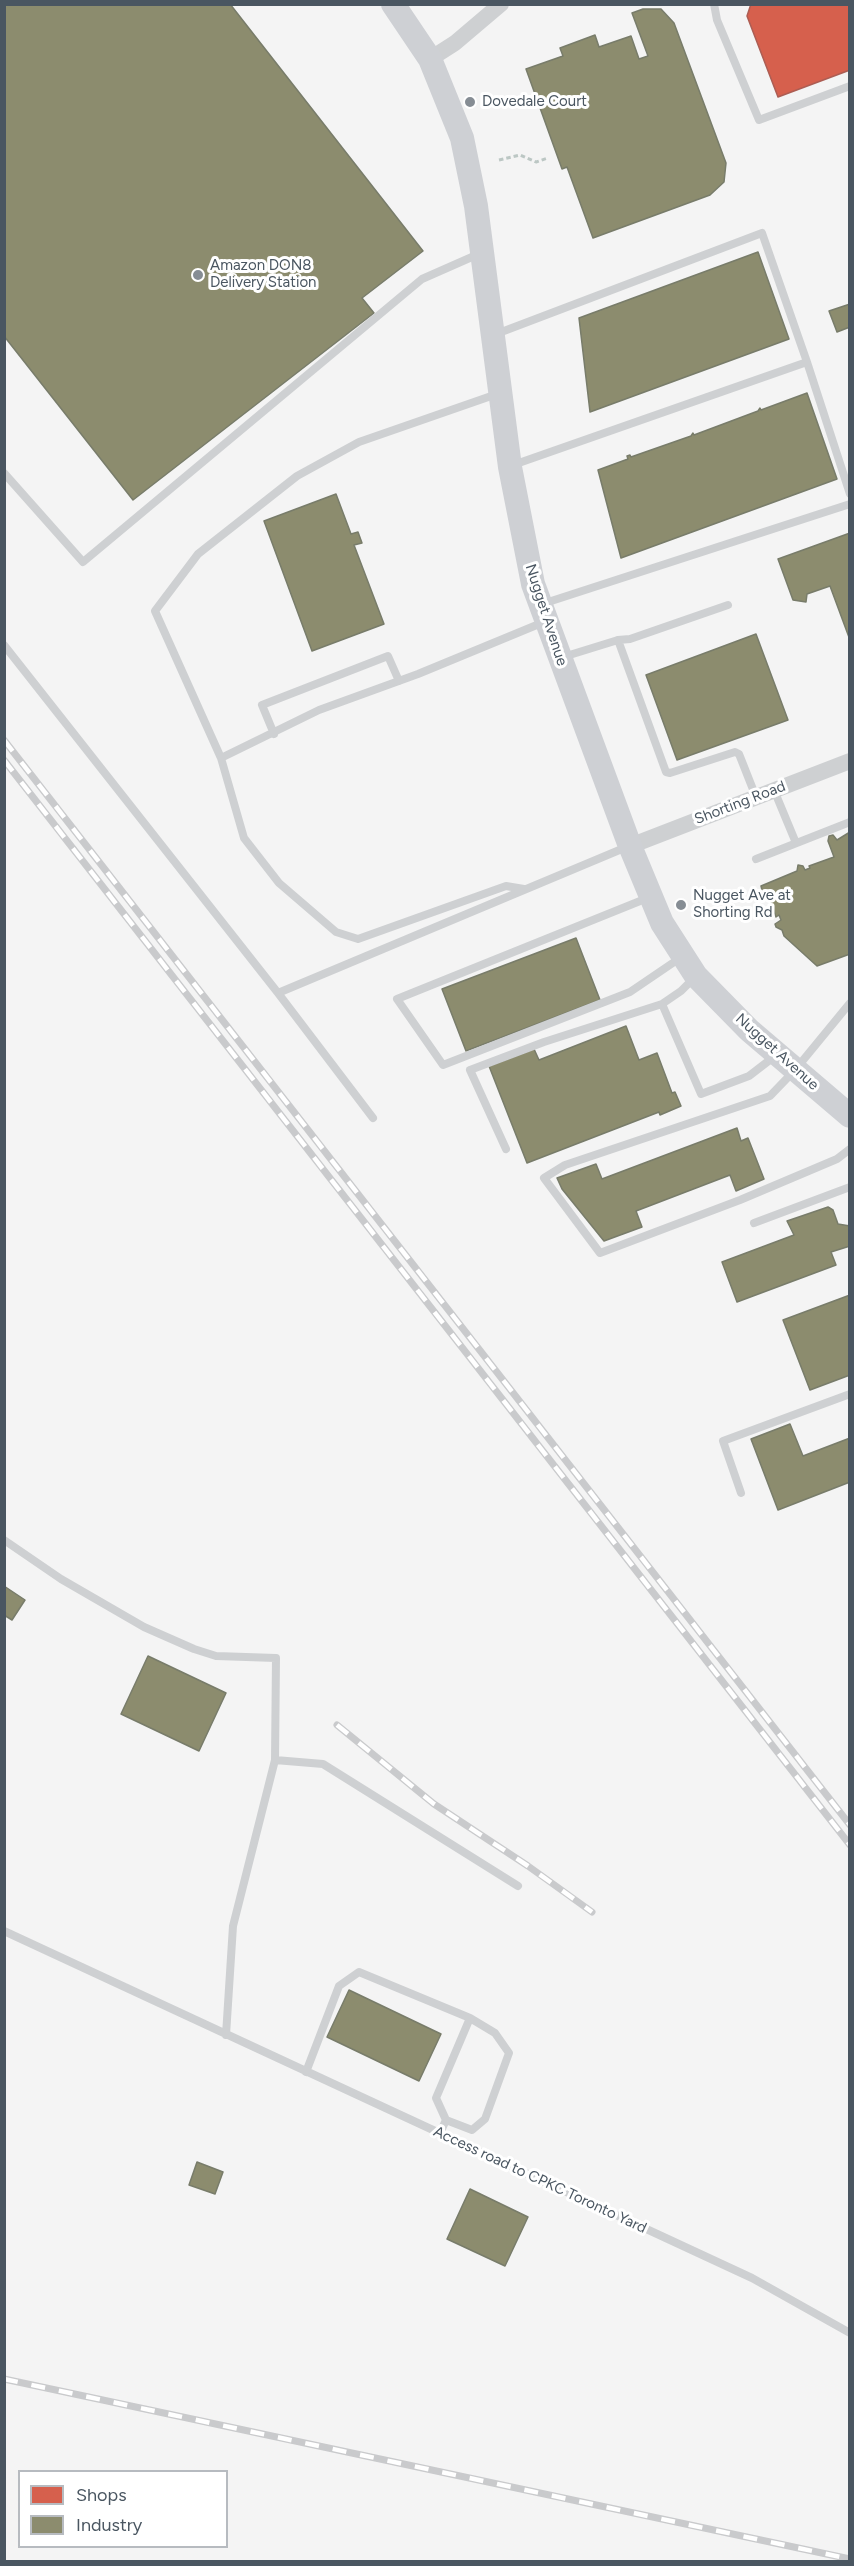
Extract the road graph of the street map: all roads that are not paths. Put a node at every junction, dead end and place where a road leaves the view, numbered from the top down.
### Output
1 (393, 4) edge
2 (501, 4) edge
3 (714, 4) edge
4 (430, 59) junction
5 (849, 86) edge
6 (481, 253) junction
7 (493, 335) junction
8 (807, 362) junction
9 (500, 393) junction
10 (510, 466) junction
11 (4, 473) edge
12 (849, 494) edge
13 (849, 504) edge
14 (728, 605) dead end
15 (543, 613) junction
16 (618, 640) junction
17 (4, 645) edge
18 (559, 658) junction
19 (399, 681) junction
20 (274, 734) junction
21 (221, 758) junction
22 (849, 761) edge
23 (774, 790) junction
24 (756, 797) junction
25 (849, 822) edge
26 (796, 843) junction
27 (630, 846) junction
28 (756, 859) dead end
29 (524, 889) junction
30 (651, 897) junction
31 (683, 956) junction
32 (696, 976) junction
33 (278, 993) junction
34 (849, 1003) edge
35 (662, 1004) junction
36 (777, 1054) junction
37 (795, 1070) junction
38 (849, 1116) edge
39 (373, 1118) dead end
40 (506, 1149) dead end
41 (849, 1149) edge
42 (849, 1187) edge
43 (754, 1223) dead end
44 (849, 1394) edge
45 (741, 1493) dead end
46 (4, 1540) edge
47 (275, 1760) junction
48 (518, 1886) dead end
49 (4, 1931) edge
50 (470, 2018) junction
51 (226, 2035) junction
52 (306, 2072) junction
53 (446, 2120) junction
54 (440, 2133) junction
55 (849, 2332) edge

1 - 4 street, Nugget Avenue
2 - 4 street
3 - 5 lane
4 - 6 street, Nugget Avenue
6 - 7 street, Nugget Avenue
6 - 11 lane
7 - 8 lane
7 - 9 street, Nugget Avenue
8 - 10 lane
8 - 12 lane
9 - 10 street, Nugget Avenue
9 - 21 lane
10 - 15 street, Nugget Avenue
13 - 15 lane
14 - 16 lane
15 - 18 street, Nugget Avenue
15 - 19 lane
16 - 18 lane
16 - 24 lane
17 - 33 lane
18 - 27 street, Nugget Avenue
19 - 20 lane
19 - 20 lane
20 - 21 lane
21 - 29 lane
22 - 23 street, Shorting Road
23 - 24 street, Shorting Road
23 - 26 lane
24 - 27 street, Shorting Road
25 - 26 lane
26 - 28 lane
27 - 29 lane
27 - 30 street, Nugget Avenue
29 - 33 lane
30 - 31 street, Nugget Avenue
30 - 31 lane
31 - 32 street, Nugget Avenue
32 - 35 lane
32 - 36 street, Nugget Avenue
33 - 39 lane
34 - 37 lane
35 - 36 lane
35 - 40 lane
36 - 37 street, Nugget Avenue
37 - 38 street, Nugget Avenue
37 - 41 lane
42 - 43 lane
44 - 45 lane
46 - 47 lane
47 - 48 lane
47 - 51 lane
49 - 51 lane, Access road to CPKC Toronto Yard
50 - 52 lane
50 - 53 lane
50 - 53 lane
51 - 52 lane, Access road to CPKC Toronto Yard
52 - 54 lane, Access road to CPKC Toronto Yard
53 - 54 lane
54 - 55 lane, Access road to CPKC Toronto Yard

